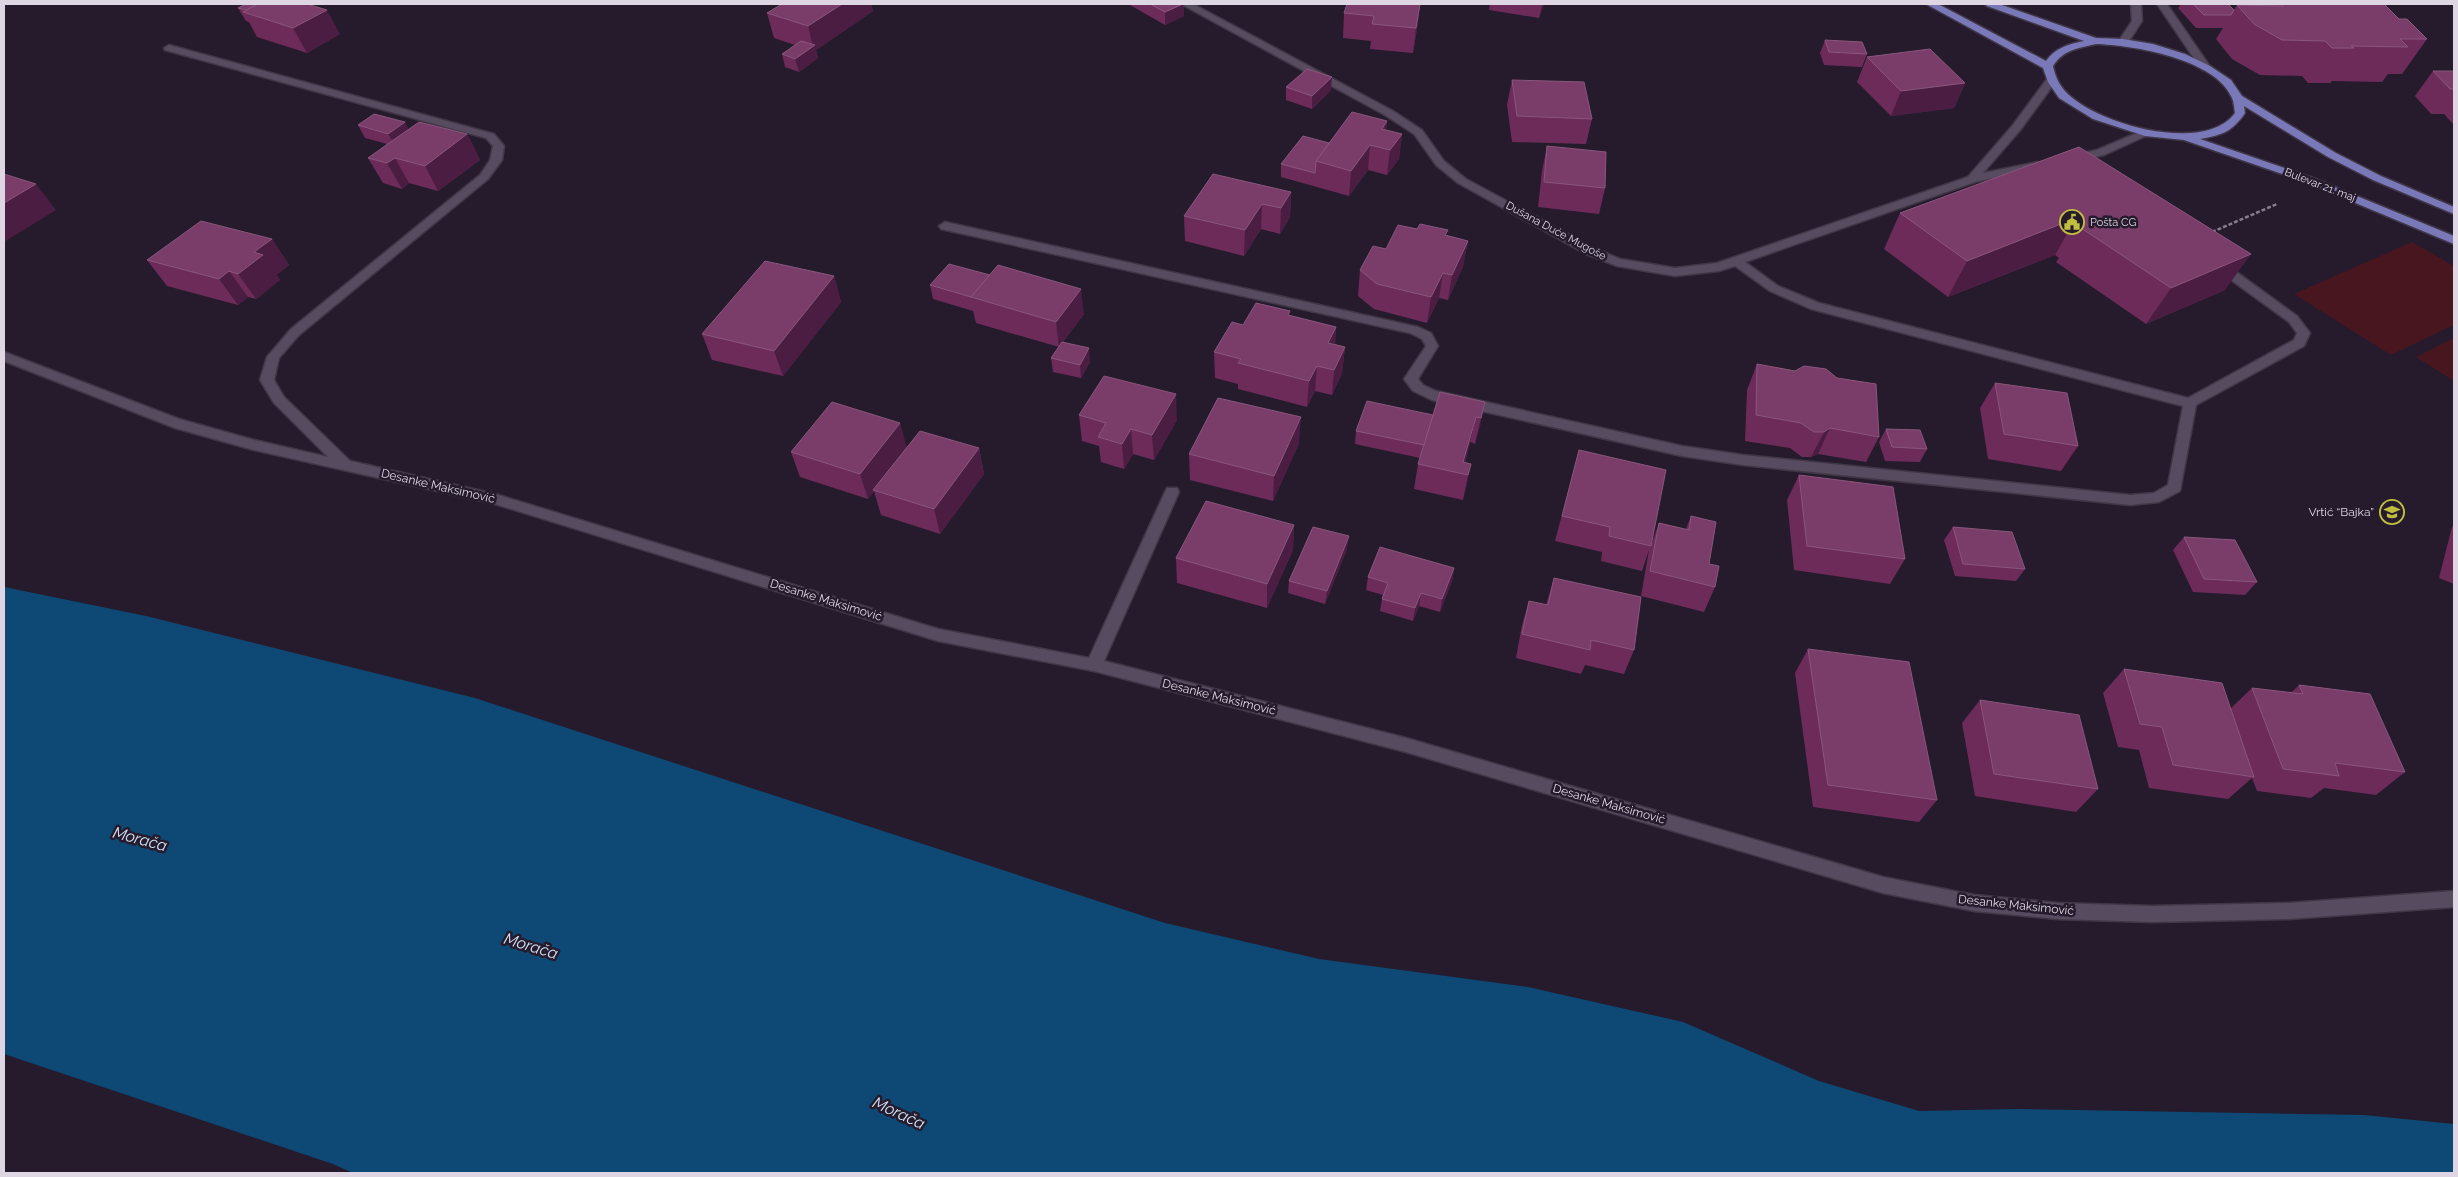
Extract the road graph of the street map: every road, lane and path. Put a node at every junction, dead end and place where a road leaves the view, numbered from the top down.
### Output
1 (1186, 4) edge
2 (1931, 4) edge
3 (1990, 4) edge
4 (2136, 4) edge
5 (2162, 4) edge
6 (2096, 42) junction
7 (2123, 42) junction
8 (168, 48) dead end
9 (2048, 66) junction
10 (2206, 68) junction
11 (2051, 81) junction
12 (2238, 98) junction
13 (2144, 133) junction
14 (2183, 137) junction
15 (1972, 179) junction
16 (2280, 202) dead end
17 (2454, 211) edge
18 (945, 226) dead end
19 (2454, 240) edge
20 (2197, 249) joint
21 (1738, 262) junction
22 (4, 356) edge
23 (2190, 403) junction
24 (345, 466) junction
25 (1172, 492) dead end
26 (1094, 665) junction
27 (2454, 899) edge

1 - 21 street, Dušana Duće Mugoše
2 - 9 main road
3 - 6 main road
4 - 7 street
5 - 10 street
6 - 7 main road
6 - 9 main road
7 - 10 main road
8 - 24 street
9 - 11 main road
10 - 12 main road
11 - 13 main road, Bulevar 21. maj
11 - 15 street, Dušana Duće Mugoše
12 - 14 main road, Bulevar 21. maj
12 - 17 main road
13 - 14 main road, Bulevar 21. maj
13 - 15 street, Dušana Duće Mugoše
14 - 19 main road, Bulevar 21. maj
15 - 21 street, Dušana Duće Mugoše
16 - 20 path
18 - 23 street
20 - 23 street
21 - 23 street
22 - 24 street, Desanke Maksimović
24 - 26 street, Desanke Maksimović
25 - 26 street
26 - 27 street, Desanke Maksimović

